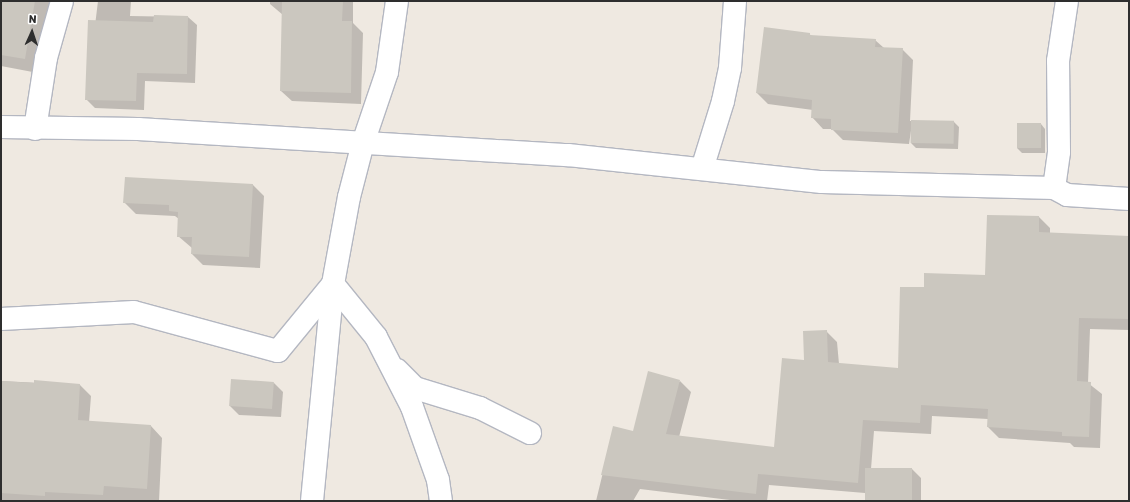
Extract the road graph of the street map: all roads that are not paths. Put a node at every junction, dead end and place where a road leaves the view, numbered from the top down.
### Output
1 (62, 1) edge
2 (397, 1) edge
3 (735, 1) edge
4 (1066, 1) edge
5 (1, 127) edge
6 (35, 129) junction
7 (363, 143) junction
8 (702, 169) junction
9 (1054, 188) junction
10 (1129, 199) edge
11 (333, 284) junction
12 (1, 319) edge
13 (388, 360) junction
14 (530, 433) dead end
15 (312, 501) edge
16 (441, 501) edge

1 - 6 street
2 - 7 street
3 - 8 street
4 - 9 street
5 - 6 street
6 - 7 street
7 - 8 street
7 - 11 street
8 - 9 street
9 - 10 street
11 - 12 street
11 - 13 street
11 - 15 street
13 - 14 street
13 - 16 street

